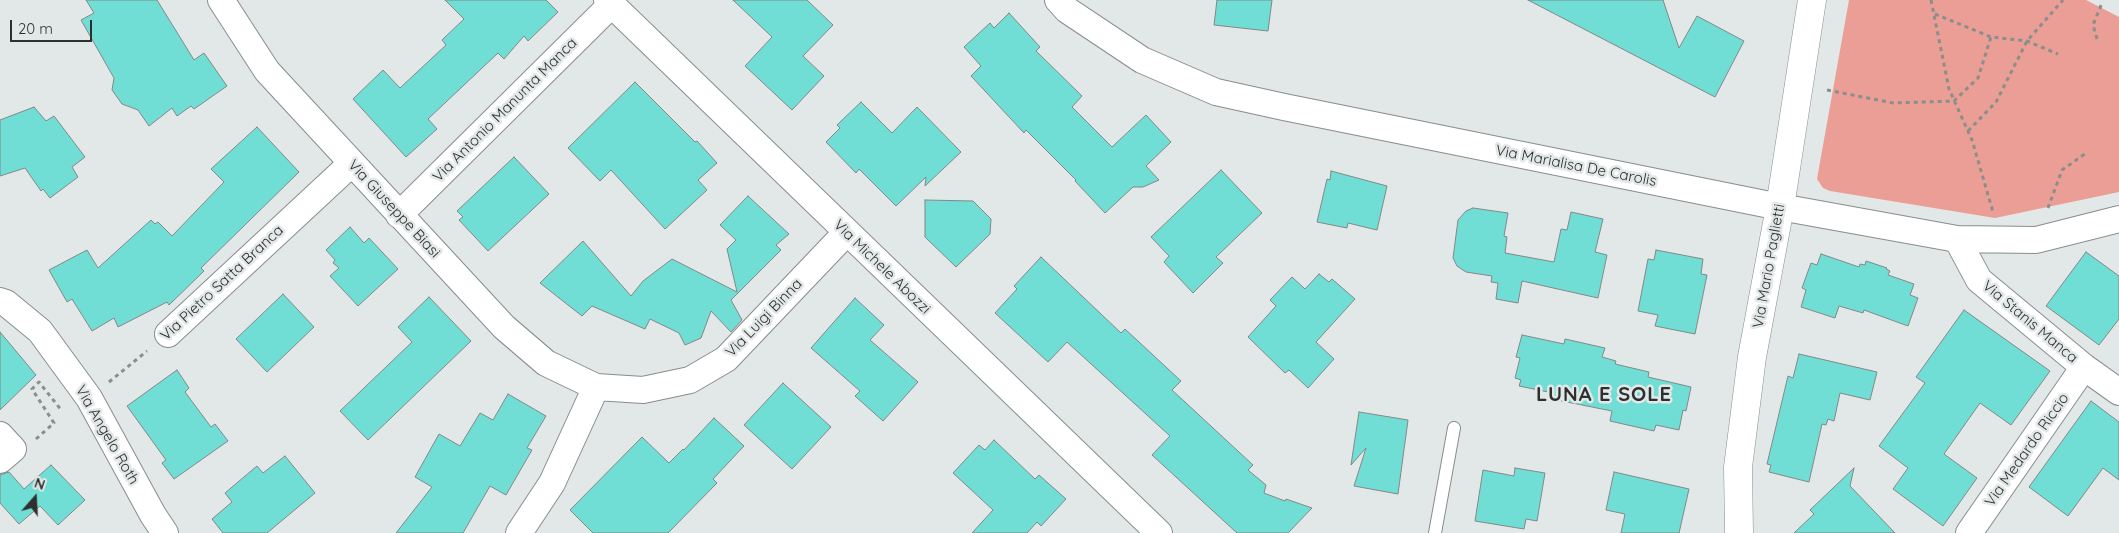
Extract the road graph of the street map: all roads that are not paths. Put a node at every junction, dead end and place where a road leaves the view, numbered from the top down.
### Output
1 (221, 0) edge
2 (1058, 0) edge
3 (1812, 0) edge
4 (609, 2) edge
5 (352, 163) junction
6 (1780, 207) junction
7 (399, 215) junction
8 (2119, 219) edge
9 (846, 233) junction
10 (1957, 239) junction
11 (0, 301) edge
12 (168, 334) road end
13 (2084, 367) junction
14 (596, 387) junction
15 (2119, 392) edge
16 (1454, 428) dead end
17 (0, 434) edge
18 (0, 460) edge
19 (1149, 530) edge
20 (165, 533) edge
21 (519, 533) edge
22 (1435, 533) edge
23 (1739, 533) edge
24 (1970, 533) edge

1 - 5 street, Via Giuseppe Biasi
2 - 6 street, Via Marialisa De Carolis
3 - 6 main road, Via Mario Paglietti
4 - 7 street, Via Antonio Manunta Manca
4 - 9 street, Via Michele Abozzi
5 - 7 street, Via Giuseppe Biasi
5 - 12 street, Via Pietro Satta Branca
6 - 10 street, Via Marialisa De Carolis
6 - 23 main road, Via Mario Paglietti
7 - 14 street, Via Giuseppe Biasi
8 - 10 street, Via Marialisa De Carolis
9 - 14 street, Via Luigi Binna
9 - 19 street, Via Michele Abozzi
10 - 13 street, Via Stanis Manca
11 - 20 street, Via Angelo Roth
13 - 15 street, Via Stanis Manca
13 - 24 street, Via Medardo Riccio
14 - 21 street
16 - 22 lane
17 - 18 street

